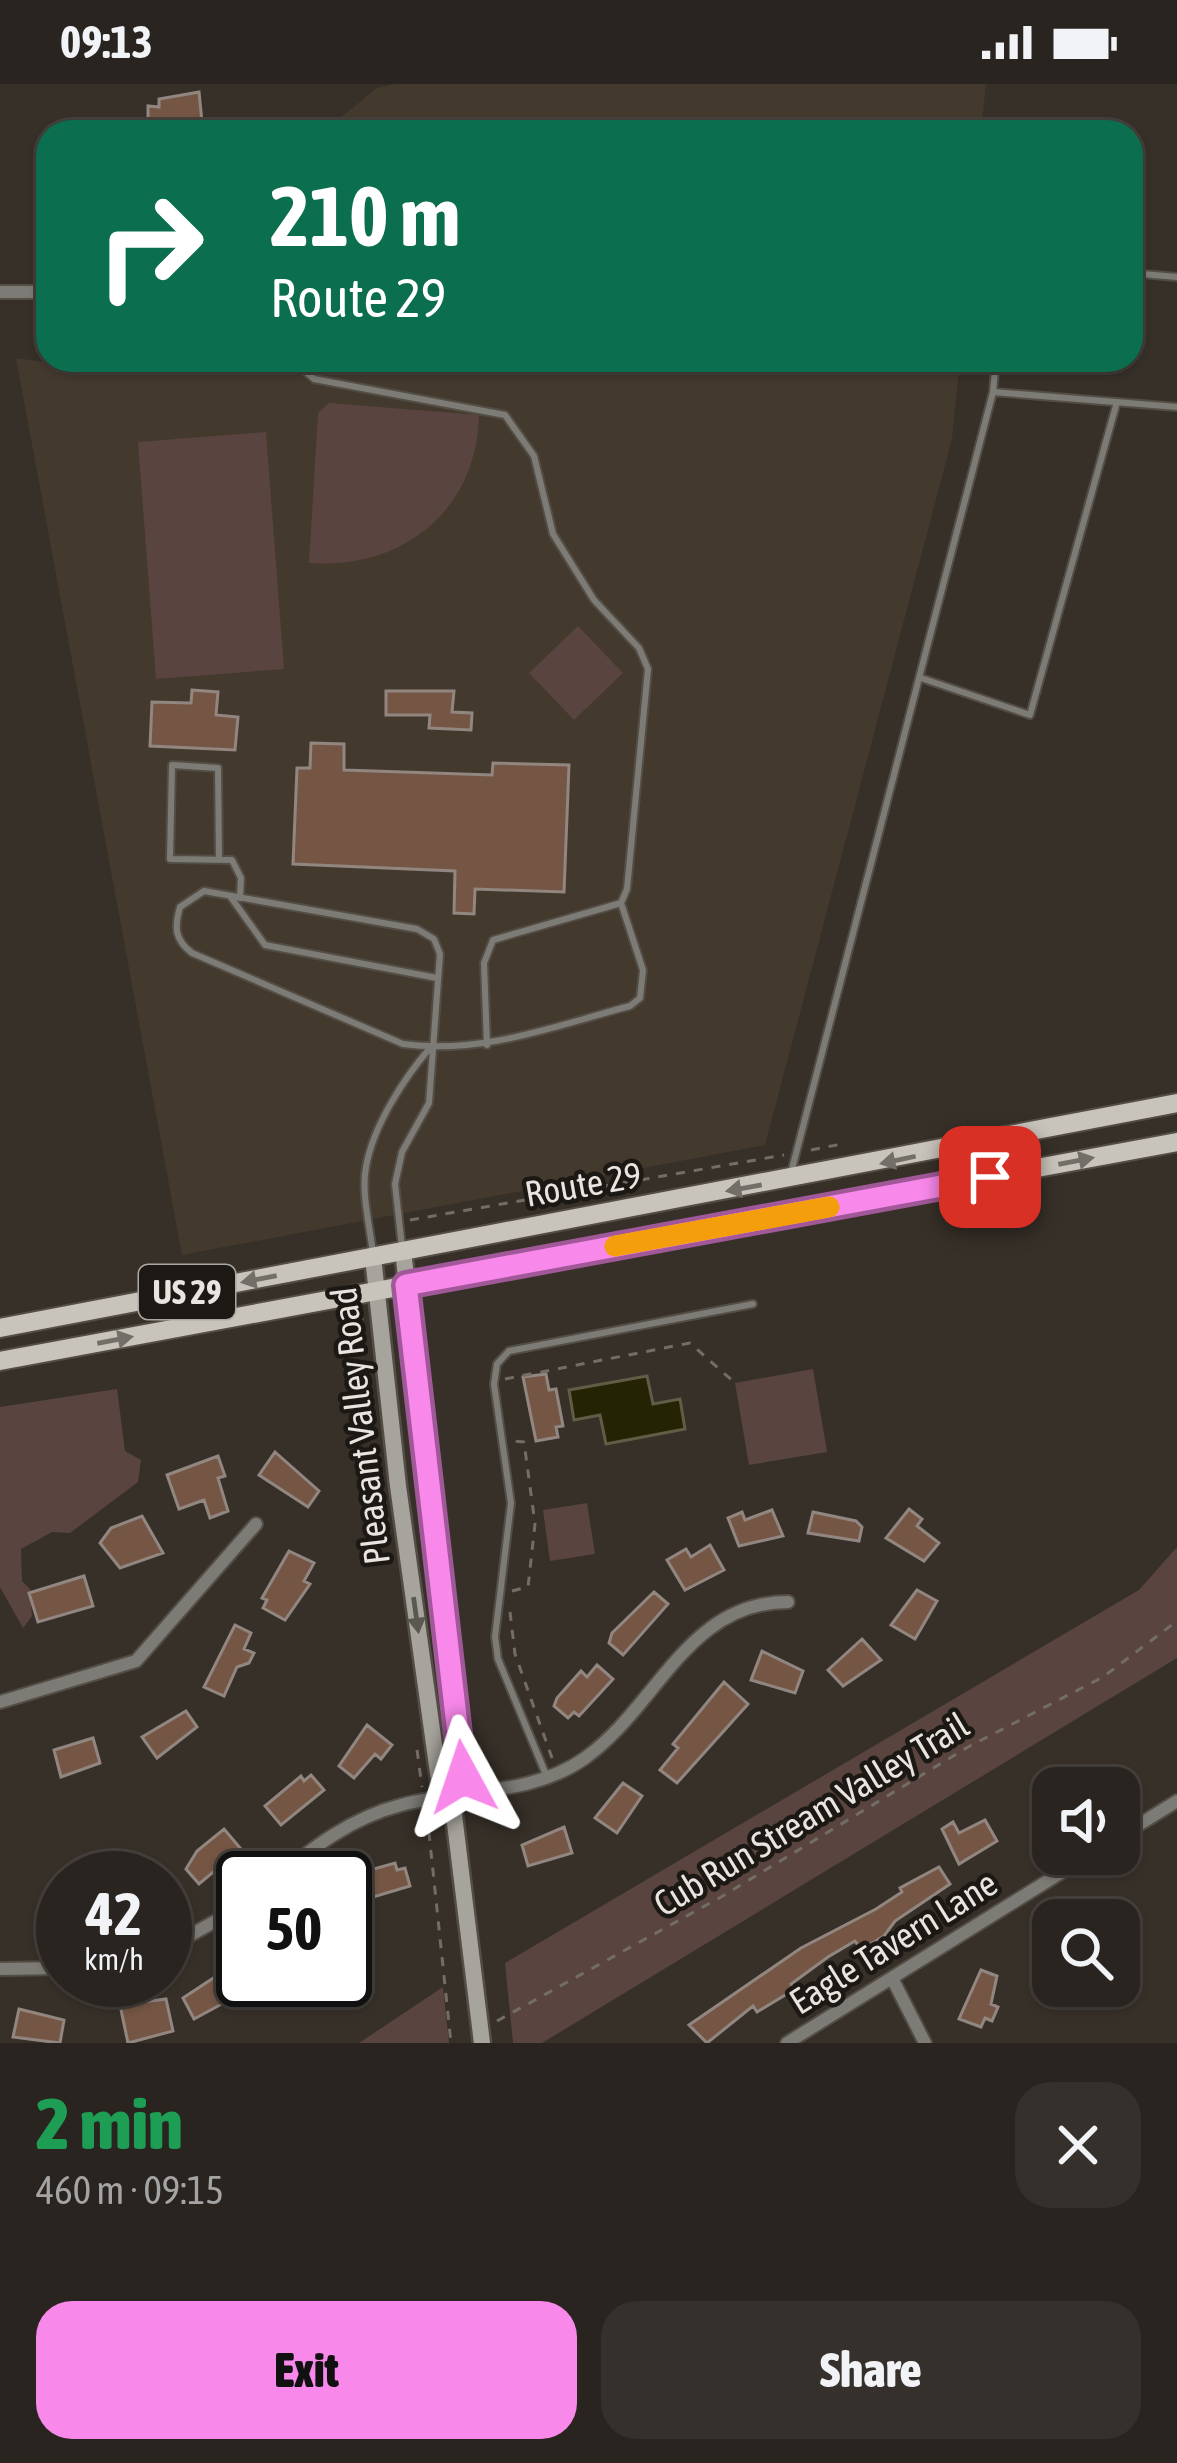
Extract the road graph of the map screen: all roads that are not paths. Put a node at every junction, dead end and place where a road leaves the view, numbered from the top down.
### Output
1 (1143, 274) edge
2 (1177, 277) edge
3 (0, 292) edge
4 (36, 292) edge
5 (306, 372) edge
6 (994, 372) edge
7 (993, 392) junction
8 (1118, 402) junction
9 (1177, 407) edge
10 (920, 677) junction
11 (218, 860) junction
12 (230, 896) junction
13 (240, 898) junction
14 (621, 903) junction
15 (437, 978) junction
16 (487, 1045) junction
17 (430, 1048) junction
18 (1177, 1103) edge
19 (1177, 1142) edge
20 (790, 1180) junction
21 (403, 1251) junction
22 (374, 1257) junction
23 (406, 1285) junction
24 (368, 1292) junction
25 (753, 1304) dead end
26 (0, 1328) edge
27 (0, 1361) edge
28 (256, 1524) dead end
29 (788, 1602) dead end
30 (0, 1702) edge
31 (545, 1772) junction
32 (453, 1796) junction
33 (1177, 1801) edge
34 (1140, 1824) edge
35 (313, 1851) edge
36 (1057, 1875) edge
37 (36, 1968) edge
38 (0, 1969) edge
39 (892, 1978) junction
40 (481, 2037) edge
41 (787, 2043) edge
42 (925, 2043) edge

1 - 2 lane
3 - 4 street
5 - 14 lane
6 - 7 lane
7 - 8 lane
7 - 10 lane
8 - 9 lane
8 - 10 lane
10 - 20 lane
11 - 11 lane
11 - 13 lane
12 - 13 lane
12 - 15 lane
12 - 17 lane
13 - 15 lane
14 - 16 lane
14 - 16 lane
15 - 17 lane
16 - 17 lane
17 - 21 lane
17 - 22 lane
18 -> 20 main road, Route 29 / US 29
23 -> 19 main road, Route 29 / US 29
20 -> 21 main road, Route 29 / US 29
21 - 22 main road, Route 29 / US 29
21 - 23 main road, Pleasant Valley Road
22 - 24 main road, Pleasant Valley Road
22 -> 26 main road, Route 29 / US 29
23 - 24 main road, Route 29 / US 29
23 - 32 main road, Pleasant Valley Road
27 -> 24 main road, Route 29 / US 29
24 -> 32 main road, Pleasant Valley Road
25 - 31 lane
28 - 30 street
29 - 31 street
31 - 32 street
32 - 35 street
32 - 40 main road, Pleasant Valley Road
33 - 34 street
36 - 39 street, Eagle Tavern Lane
37 - 38 street
39 - 41 street, Eagle Tavern Lane
39 - 42 street

